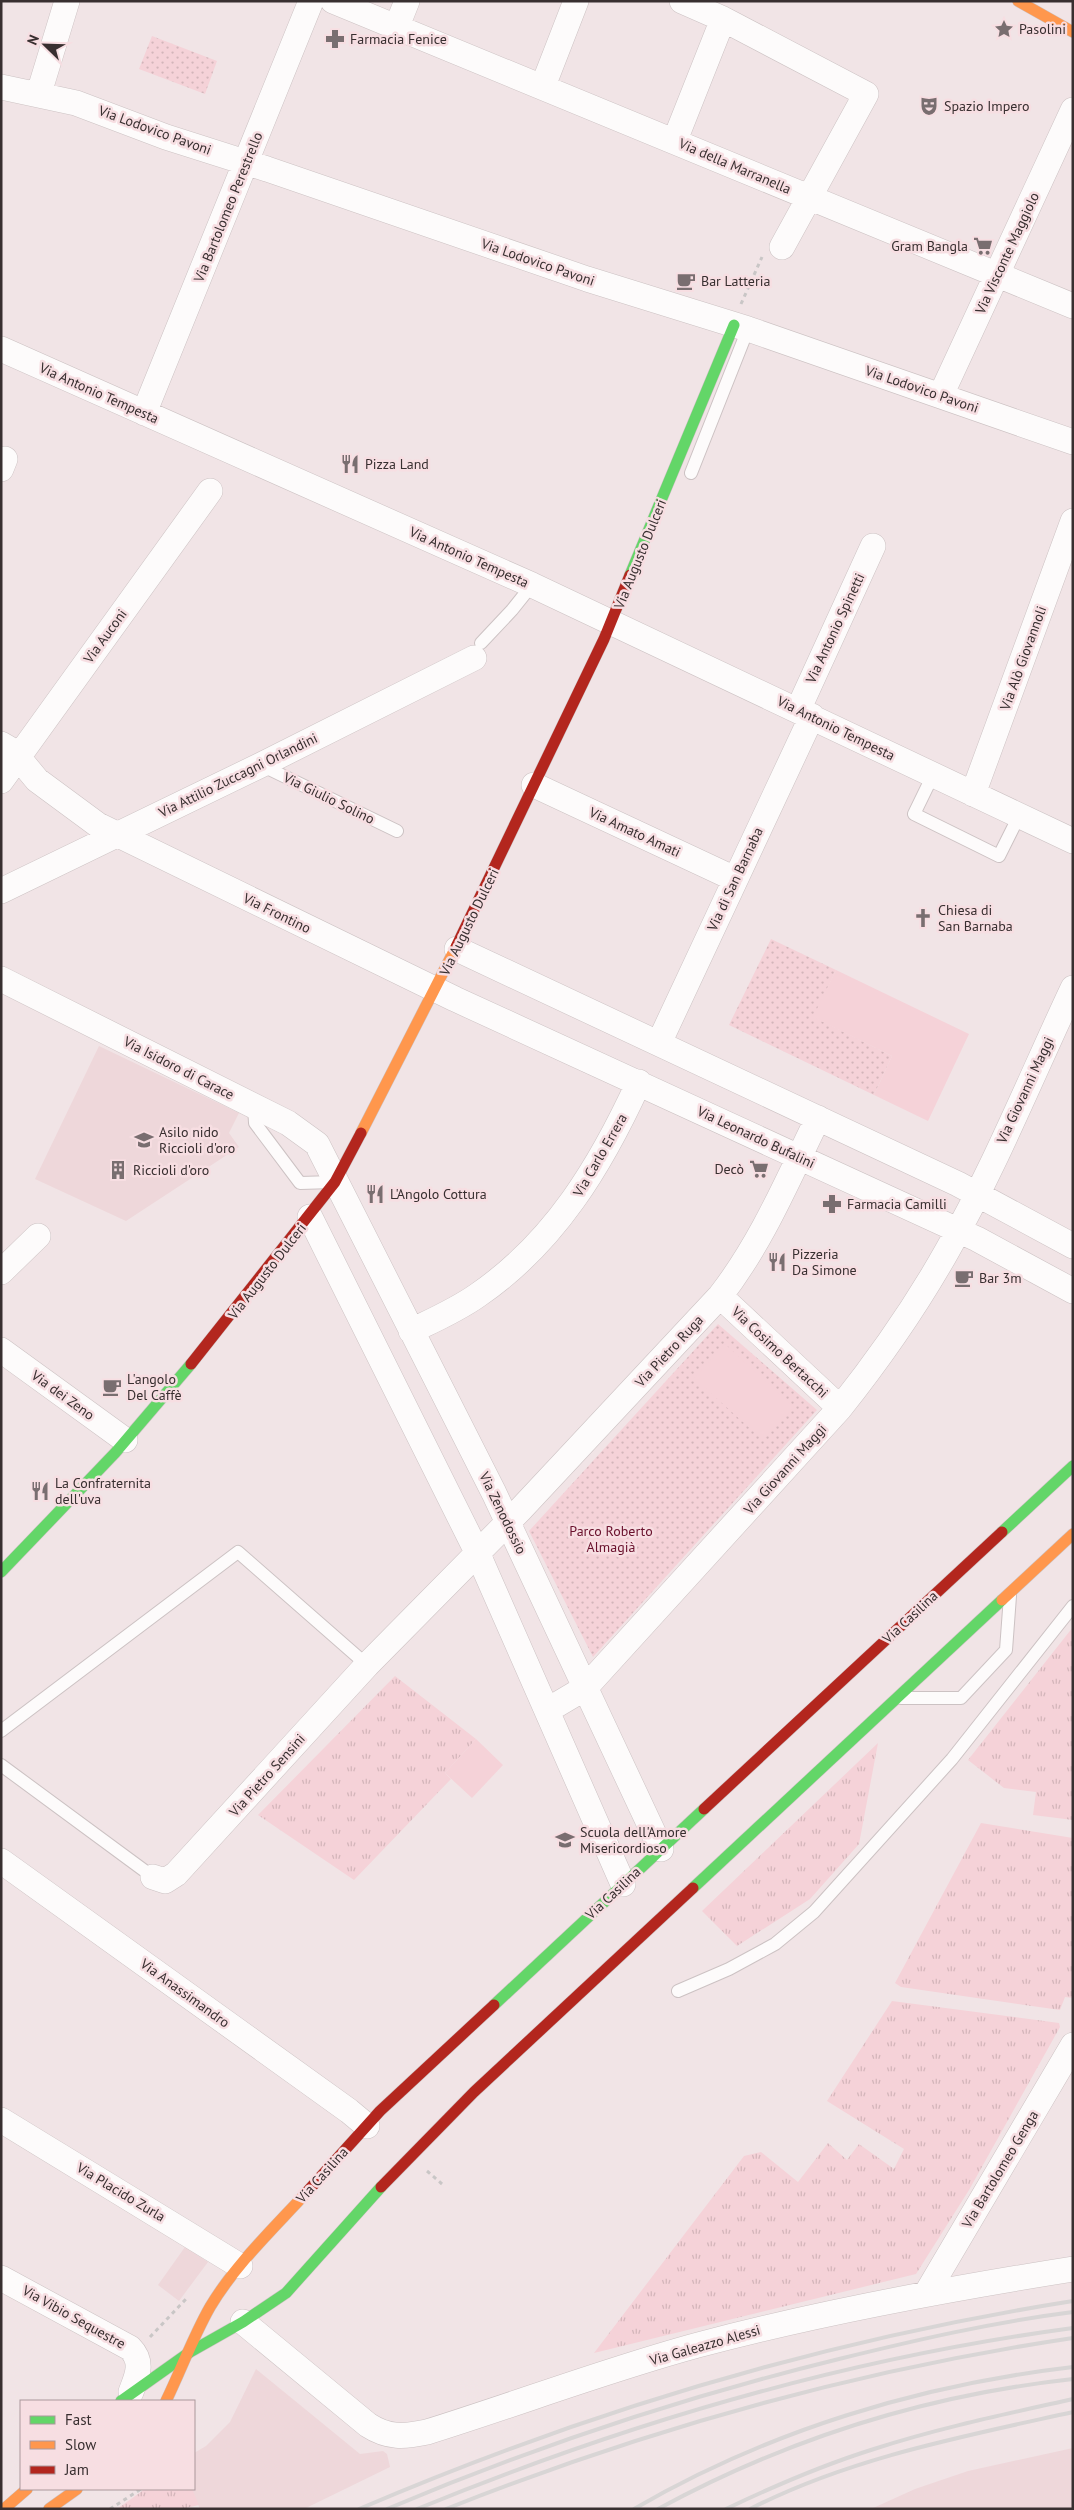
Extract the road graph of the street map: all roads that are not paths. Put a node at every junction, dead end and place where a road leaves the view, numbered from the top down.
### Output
1 (67, 1) edge
2 (311, 1) edge
3 (333, 1) edge
4 (407, 1) edge
5 (576, 1) edge
6 (682, 1) edge
7 (1018, 1) edge
8 (723, 19) junction
9 (397, 26) junction
10 (1073, 32) edge
11 (543, 86) junction
12 (1, 87) edge
13 (39, 94) junction
14 (1073, 110) edge
15 (675, 140) junction
16 (247, 162) junction
17 (809, 197) junction
18 (782, 247) road end
19 (998, 275) junction
20 (1073, 306) edge
21 (741, 327) junction
22 (1, 350) edge
23 (941, 395) junction
24 (144, 413) junction
25 (1073, 442) edge
26 (691, 473) dead end
27 (210, 491) dead end
28 (1073, 521) edge
29 (873, 546) dead end
30 (532, 585) junction
31 (612, 622) junction
32 (477, 651) joint
33 (805, 713) junction
34 (10, 751) edge
35 (261, 765) junction
36 (933, 775) junction
37 (1, 781) edge
38 (534, 786) junction
39 (973, 794) junction
40 (1019, 816) junction
41 (397, 831) dead end
42 (118, 834) junction
43 (1073, 841) edge
44 (735, 879) junction
45 (1, 891) edge
46 (457, 949) junction
47 (1, 979) edge
48 (1073, 988) edge
49 (436, 990) junction
50 (659, 1043) junction
51 (639, 1082) junction
52 (254, 1106) junction
53 (818, 1118) junction
54 (799, 1158) junction
55 (335, 1182) junction
56 (977, 1193) junction
57 (310, 1217) junction
58 (958, 1230) junction
59 (38, 1236) dead end
60 (1073, 1246) edge
61 (1, 1272) edge
62 (1073, 1291) edge
63 (720, 1296) junction
64 (411, 1332) junction
65 (1, 1350) edge
66 (840, 1408) junction
67 (125, 1440) junction
68 (1073, 1466) edge
69 (508, 1523) junction
70 (1073, 1534) edge
71 (477, 1552) junction
72 (1, 1572) edge
73 (1011, 1591) junction
74 (1073, 1606) edge
75 (367, 1665) junction
76 (585, 1688) junction
77 (896, 1698) junction
78 (548, 1710) junction
79 (1, 1731) edge
80 (1, 1765) edge
81 (660, 1849) junction
82 (1, 1861) edge
83 (153, 1877) joint
84 (622, 1884) junction
85 (678, 1991) dead end
86 (1073, 2045) edge
87 (3, 2125) edge
88 (367, 2126) junction
89 (240, 2266) junction
90 (1073, 2269) edge
91 (1, 2278) edge
92 (926, 2294) junction
93 (243, 2322) junction
94 (190, 2352) junction
95 (126, 2397) edge
96 (166, 2400) edge
97 (26, 2490) edge
98 (76, 2490) edge
99 (4, 2509) edge
100 (48, 2509) edge

1 - 13 street
2 - 16 street, Via Bartolomeo Perestrello
3 - 9 street, Via della Marranella
4 - 9 street
5 - 11 street
6 - 8 street
7 - 10 main road
8 - 15 street
8 - 17 street
9 - 11 street, Via della Marranella
11 - 15 street, Via della Marranella
12 - 13 street, Via Lodovico Pavoni
13 - 16 street, Via Lodovico Pavoni
14 - 19 street, Via Visconte Maggiolo
15 - 17 street, Via della Marranella
16 - 21 street, Via Lodovico Pavoni
16 - 24 street, Via Bartolomeo Perestrello
17 - 18 street
17 - 19 street, Via della Marranella
19 - 20 street, Via della Marranella
19 - 23 street, Via Visconte Maggiolo
21 - 23 street, Via Lodovico Pavoni
21 - 26 lane
21 - 31 main road, Via Augusto Dulceri
22 - 24 street, Via Antonio Tempesta
23 - 25 street, Via Lodovico Pavoni
24 - 30 street, Via Antonio Tempesta
27 - 34 street, Via Auconi
28 - 39 street, Via Alò Giovannoli
29 - 33 street, Via Antonio Spinetti
30 - 31 street, Via Antonio Tempesta
30 - 32 lane, Via Attilio Zuccagni Orlandini
31 - 33 street, Via Antonio Tempesta
31 - 38 main road, Via Augusto Dulceri
32 - 35 street, Via Attilio Zuccagni Orlandini
33 - 36 street, Via Antonio Tempesta
33 - 44 street, Via di San Barnaba
34 - 37 street, Via Auconi
34 - 42 street, Via Frontino
35 - 41 lane, Via Giulio Solino
35 - 42 street, Via Attilio Zuccagni Orlandini
36 - 39 street, Via Antonio Tempesta
36 - 40 lane
38 - 44 street, Via Amato Amati
38 - 46 main road, Via Augusto Dulceri
39 - 40 street, Via Antonio Tempesta
40 - 43 street
42 - 45 street, Via Attilio Zuccagni Orlandini
42 - 49 street, Via Frontino
44 - 50 street, Via di San Barnaba
46 - 49 main road, Via Augusto Dulceri
46 - 50 street
47 - 52 street, Via Isidoro di Carace
48 - 56 street, Via Giovanni Maggi
49 - 51 street, Via Leonardo Bufalini
49 - 55 main road, Via Augusto Dulceri
50 - 53 street
51 - 54 street, Via Leonardo Bufalini
51 - 64 street, Via Carlo Errera
52 - 55 street, Via Isidoro di Carace
52 - 55 lane
53 - 54 street, Via Pietro Ruga
53 - 56 street
54 - 58 street, Via Leonardo Bufalini
54 - 63 street, Via Pietro Ruga
55 - 57 main road, Via Augusto Dulceri
55 - 64 street, Via Zenodossio
56 - 58 street, Via Giovanni Maggi
56 - 60 street
57 - 67 main road, Via Augusto Dulceri
57 - 71 street
58 - 62 street, Via Leonardo Bufalini
58 - 66 street, Via Giovanni Maggi
59 - 61 street
63 - 66 street, Via Cosimo Bertacchi
63 - 69 street, Via Pietro Ruga
64 - 69 street, Via Zenodossio
65 - 67 street, Via dei Zeno
66 - 76 street, Via Giovanni Maggi
67 - 72 main road, Via Augusto Dulceri
68 - 81 main road, Via Casilina
69 - 71 street, Via Pietro Sensini
69 - 76 street, Via Zenodossio
70 - 73 main road
71 - 75 street, Via Pietro Sensini
71 - 78 street
73 - 77 main road
73 - 77 lane
74 - 85 lane
75 - 79 lane
75 - 83 street, Via Pietro Sensini
76 - 78 street, Via Giovanni Maggi
76 - 81 street, Via Zenodossio
77 - 93 main road
78 - 84 street
80 - 83 lane, Via Pietro Sensini
81 - 84 main road, Via Casilina
82 - 88 street, Via Anassimandro
84 - 88 main road, Via Casilina
86 - 92 street, Via Bartolomeo Genga
87 - 89 street, Via Placido Zurla
88 - 89 main road, Via Casilina
89 - 94 main road, Via Casilina
90 - 92 street, Via Galeazzo Alessi
91 - 95 street, Via Vibio Sequestre
92 - 93 street, Via Galeazzo Alessi
93 - 94 main road
94 - 95 main road
94 - 96 main road, Via Casilina
97 - 99 main road
98 - 100 main road

